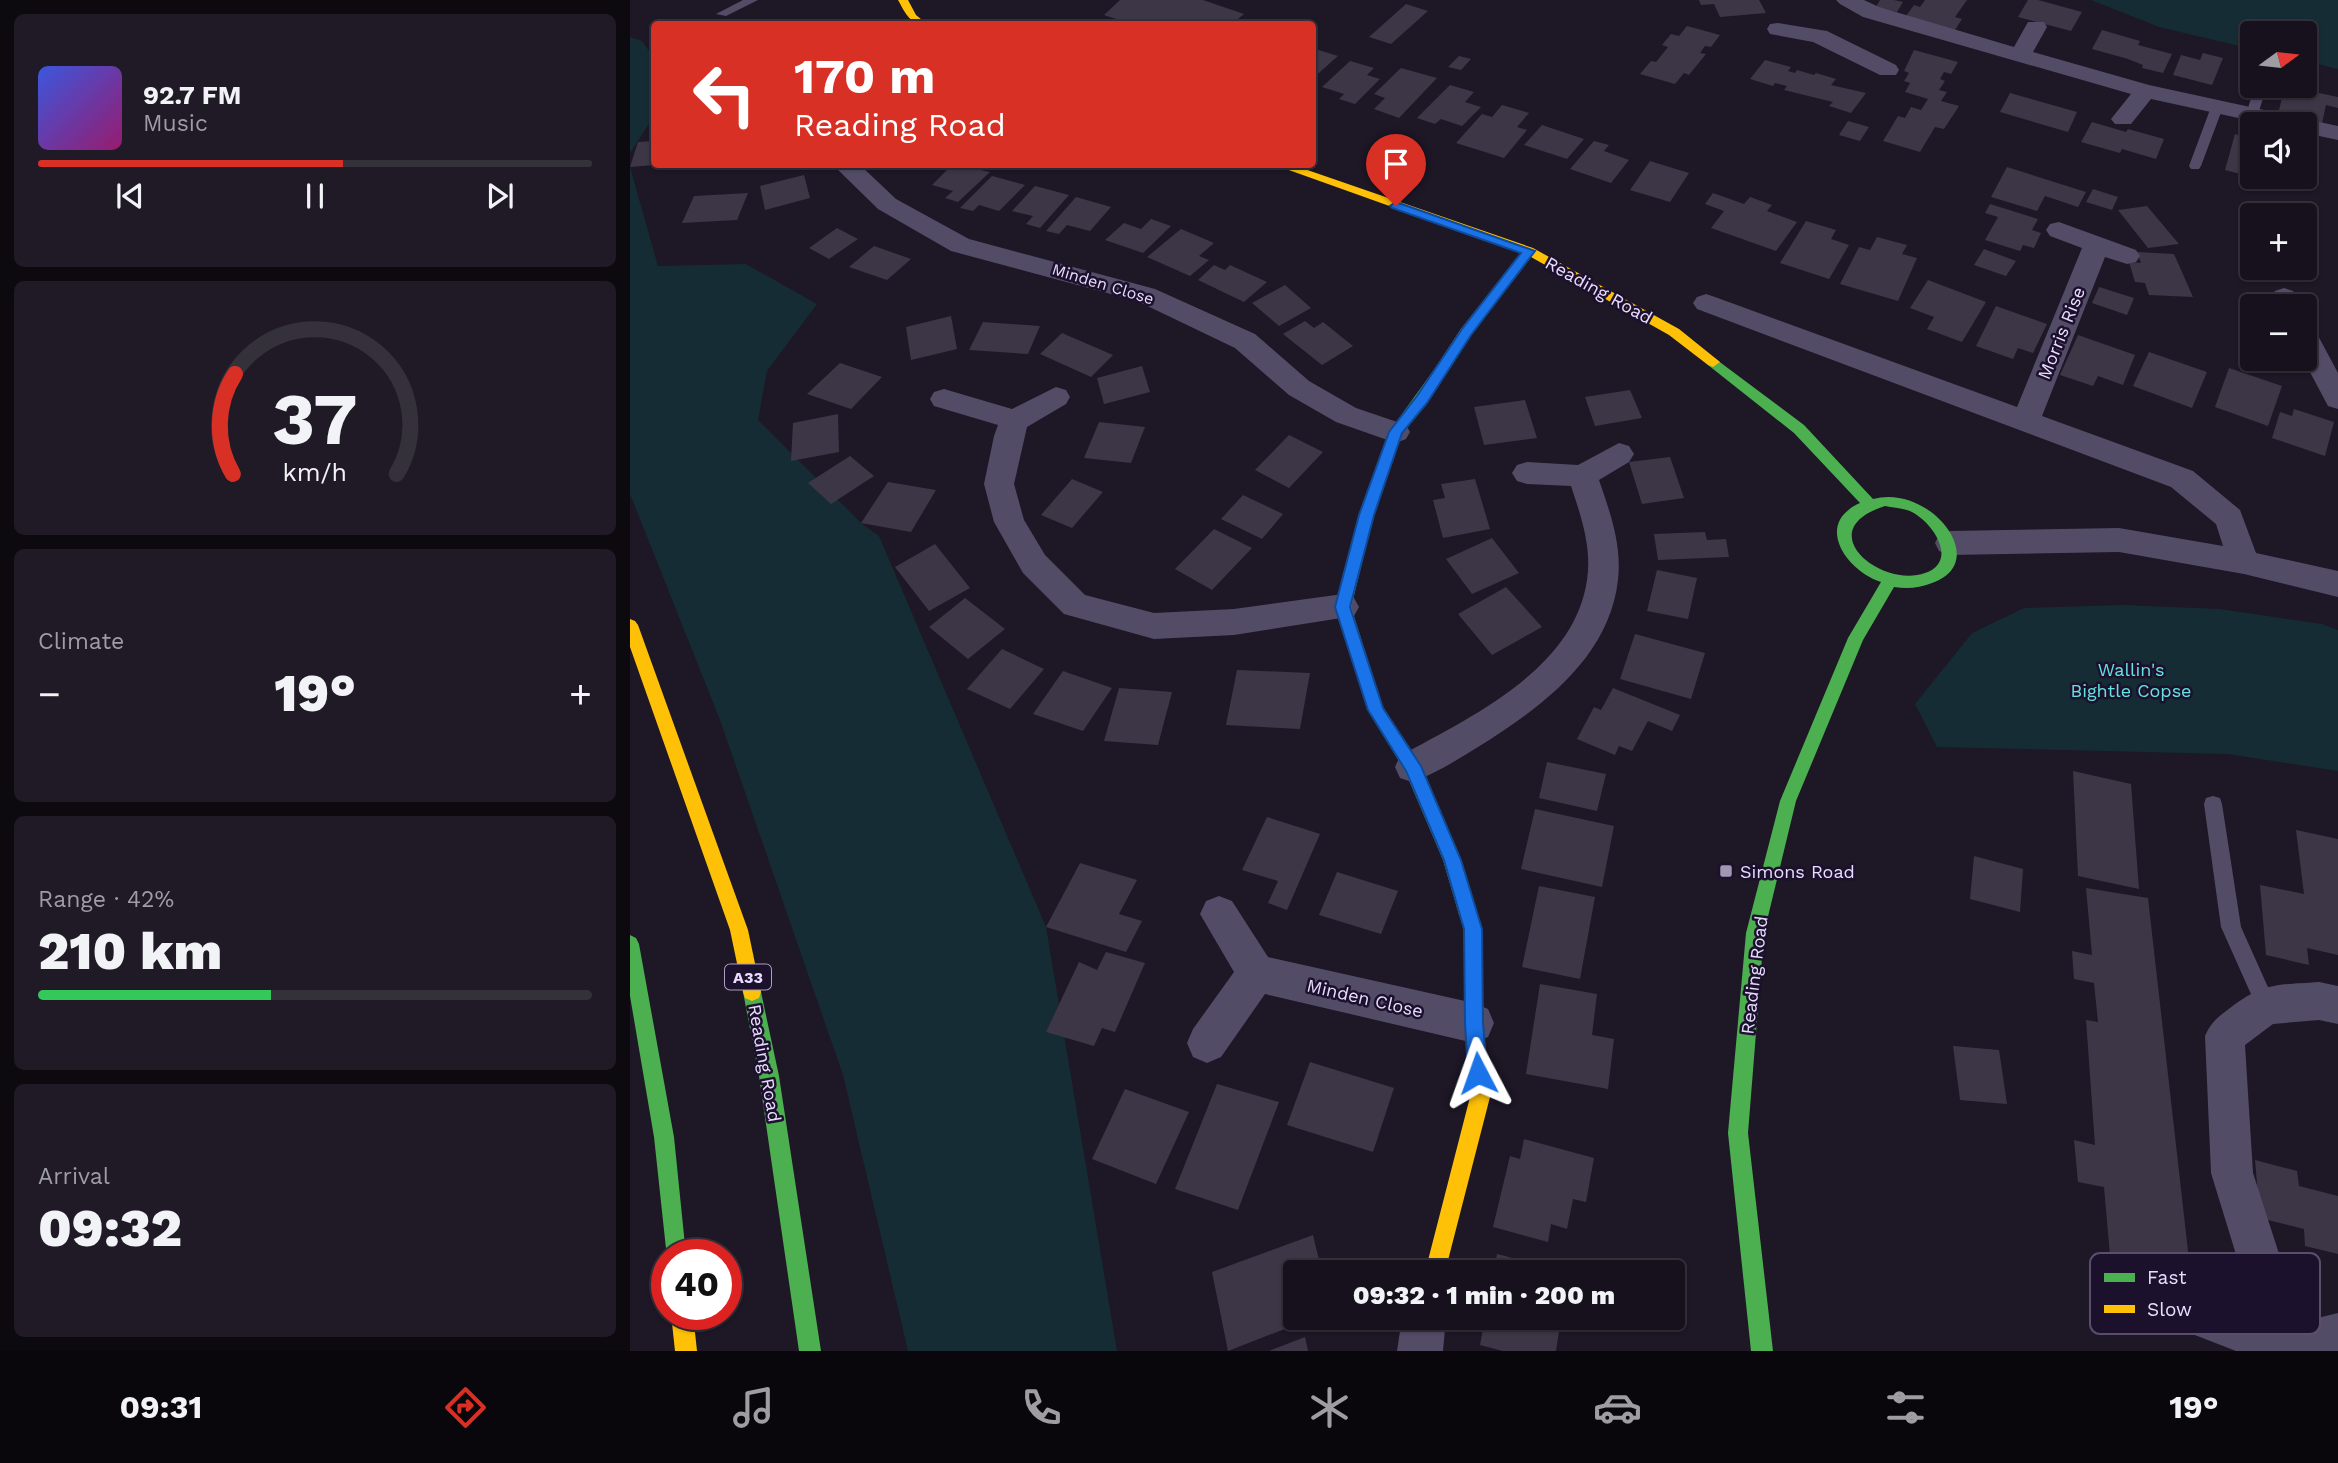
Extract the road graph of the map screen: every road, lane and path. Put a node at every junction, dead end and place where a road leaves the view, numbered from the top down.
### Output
1 (752, 0) edge
2 (903, 0) edge
3 (722, 14) dead end
4 (1846, 16) edge
5 (918, 21) edge
6 (2036, 27) dead end
7 (1778, 29) dead end
8 (1819, 36) junction
9 (2020, 55) junction
10 (1888, 70) dead end
11 (2145, 91) junction
12 (2217, 107) junction
13 (2242, 112) edge
14 (2123, 119) dead end
15 (2317, 129) edge
16 (2338, 133) edge
17 (2195, 166) dead end
18 (848, 168) edge
19 (1289, 168) edge
20 (2059, 230) dead end
21 (2096, 246) junction
22 (1529, 251) junction
23 (2127, 256) dead end
24 (1706, 303) dead end
25 (2317, 360) edge
26 (1056, 397) dead end
27 (944, 399) dead end
28 (2338, 399) edge
29 (1015, 420) junction
30 (2026, 421) junction
31 (1396, 432) junction
32 (1619, 454) dead end
33 (1527, 473) dead end
34 (1583, 476) junction
35 (1869, 504) junction
36 (1950, 543) junction
37 (2244, 562) junction
38 (1889, 582) junction
39 (2338, 584) edge
40 (1343, 607) junction
41 (630, 625) edge
42 (1412, 766) junction
43 (2213, 804) dead end
44 (1219, 914) dead end
45 (630, 944) edge
46 (1256, 973) junction
47 (2266, 1005) junction
48 (2338, 1005) edge
49 (1474, 1023) junction
50 (1207, 1043) dead end
51 (674, 1239) edge
52 (2257, 1253) edge
53 (1438, 1260) edge
54 (684, 1330) edge
55 (1422, 1330) edge
56 (2249, 1334) edge
57 (2338, 1336) edge
58 (2288, 1349) edge
59 (686, 1351) edge
60 (810, 1351) edge
61 (1420, 1351) edge
62 (1762, 1351) edge

1 - 3 lane
2 - 5 main road
4 - 8 street
4 - 9 street
6 - 9 street
7 - 8 street
8 - 10 street
9 - 11 street
11 - 12 street
11 - 14 street
12 - 13 street
12 - 17 lane
15 - 16 street
18 - 31 street, Minden Close
19 - 22 main road, Reading Road
20 - 21 street
21 - 23 street
21 - 30 street, Morris Rise
22 - 31 main road
22 - 35 main road, Reading Road
24 - 30 street
25 - 28 street
26 - 29 street
27 - 29 street
29 - 40 street
30 - 37 street
31 - 40 main road
32 - 34 street
33 - 34 street
34 - 42 street
35 - 36 main road
35 - 38 main road
36 - 37 street
36 - 38 main road
37 - 39 street
38 - 62 main road, Reading Road
40 - 42 main road
41 - 60 main road, Reading Road / A33
42 - 49 main road
43 - 47 lane
44 - 46 street
45 - 51 main road
46 - 49 street, Minden Close
46 - 50 street
47 - 48 street
47 - 52 street
49 - 53 main road
54 - 59 main road
55 - 61 street
56 - 58 street
57 - 58 street

